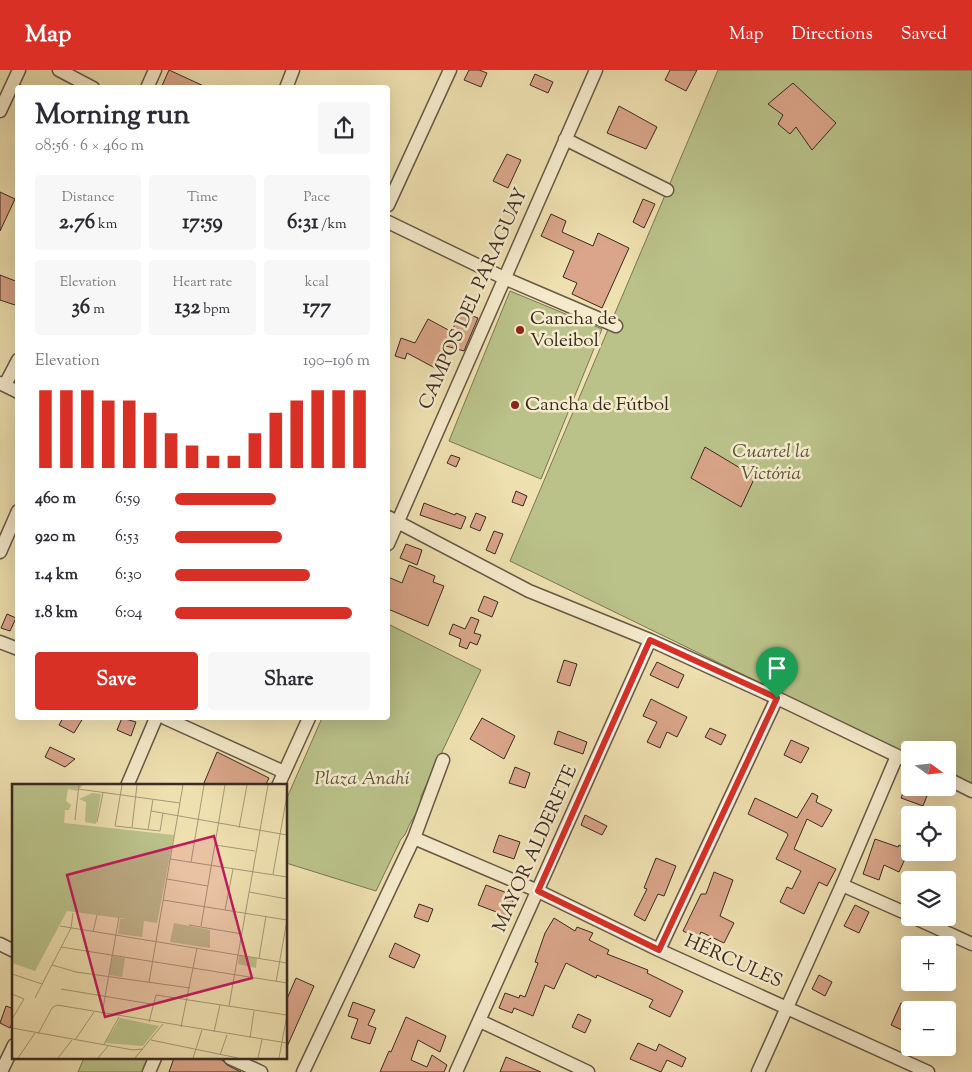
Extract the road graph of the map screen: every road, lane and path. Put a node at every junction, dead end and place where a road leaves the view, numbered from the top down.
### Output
1 (19, 70) edge
2 (59, 70) edge
3 (154, 70) edge
4 (293, 70) edge
5 (450, 70) edge
6 (596, 70) edge
7 (88, 85) edge
8 (148, 85) edge
9 (287, 85) edge
10 (0, 111) edge
11 (565, 139) junction
12 (667, 190) dead end
13 (390, 201) edge
14 (390, 223) edge
15 (504, 278) junction
16 (616, 326) dead end
17 (15, 365) edge
18 (3, 384) edge
19 (15, 390) edge
20 (15, 518) edge
21 (392, 520) edge
22 (0, 552) edge
23 (650, 640) junction
24 (0, 642) edge
25 (15, 648) edge
26 (777, 698) junction
27 (155, 720) edge
28 (169, 720) edge
29 (308, 720) edge
30 (898, 756) junction
31 (901, 758) edge
32 (443, 760) dead end
33 (284, 772) junction
34 (128, 784) edge
35 (279, 784) edge
36 (956, 784) edge
37 (972, 791) edge
38 (414, 838) junction
39 (842, 885) junction
40 (538, 891) junction
41 (901, 912) edge
42 (932, 926) edge
43 (0, 944) edge
44 (972, 944) edge
45 (12, 950) edge
46 (659, 950) junction
47 (787, 1007) junction
48 (480, 1021) junction
49 (12, 1050) edge
50 (154, 1060) edge
51 (234, 1060) edge
52 (908, 1068) edge
53 (2, 1072) edge
54 (149, 1072) edge
55 (261, 1072) edge
56 (303, 1072) edge
57 (456, 1072) edge
58 (588, 1072) edge
59 (758, 1072) edge
60 (928, 1072) edge

1 - 10 street
2 - 7 street
3 - 8 street
4 - 9 street
5 - 13 street
6 - 11 street, CAMPOS DEL PARAGUAY
11 - 12 street
11 - 15 street, CAMPOS DEL PARAGUAY
14 - 15 street
15 - 16 street
15 - 21 street, CAMPOS DEL PARAGUAY
17 - 18 street
18 - 19 street
20 - 22 street
21 - 23 street
23 - 26 street
23 - 40 street, MAYOR ALDERETE
24 - 25 street
26 - 30 street
26 - 46 street
27 - 34 street
28 - 33 street
29 - 33 street
30 - 31 street
30 - 39 street
32 - 38 street
33 - 35 street
36 - 37 street
38 - 40 street, HÉRCULES
38 - 56 street
39 - 41 street
39 - 47 street
40 - 46 street, HÉRCULES
40 - 48 street, MAYOR ALDERETE
42 - 44 street
43 - 45 street
46 - 47 street, HÉRCULES
47 - 52 street, HÉRCULES
47 - 59 street
48 - 57 street, MAYOR ALDERETE
48 - 58 street
49 - 53 street
50 - 54 street
51 - 55 street
52 - 60 street, HÉRCULES

